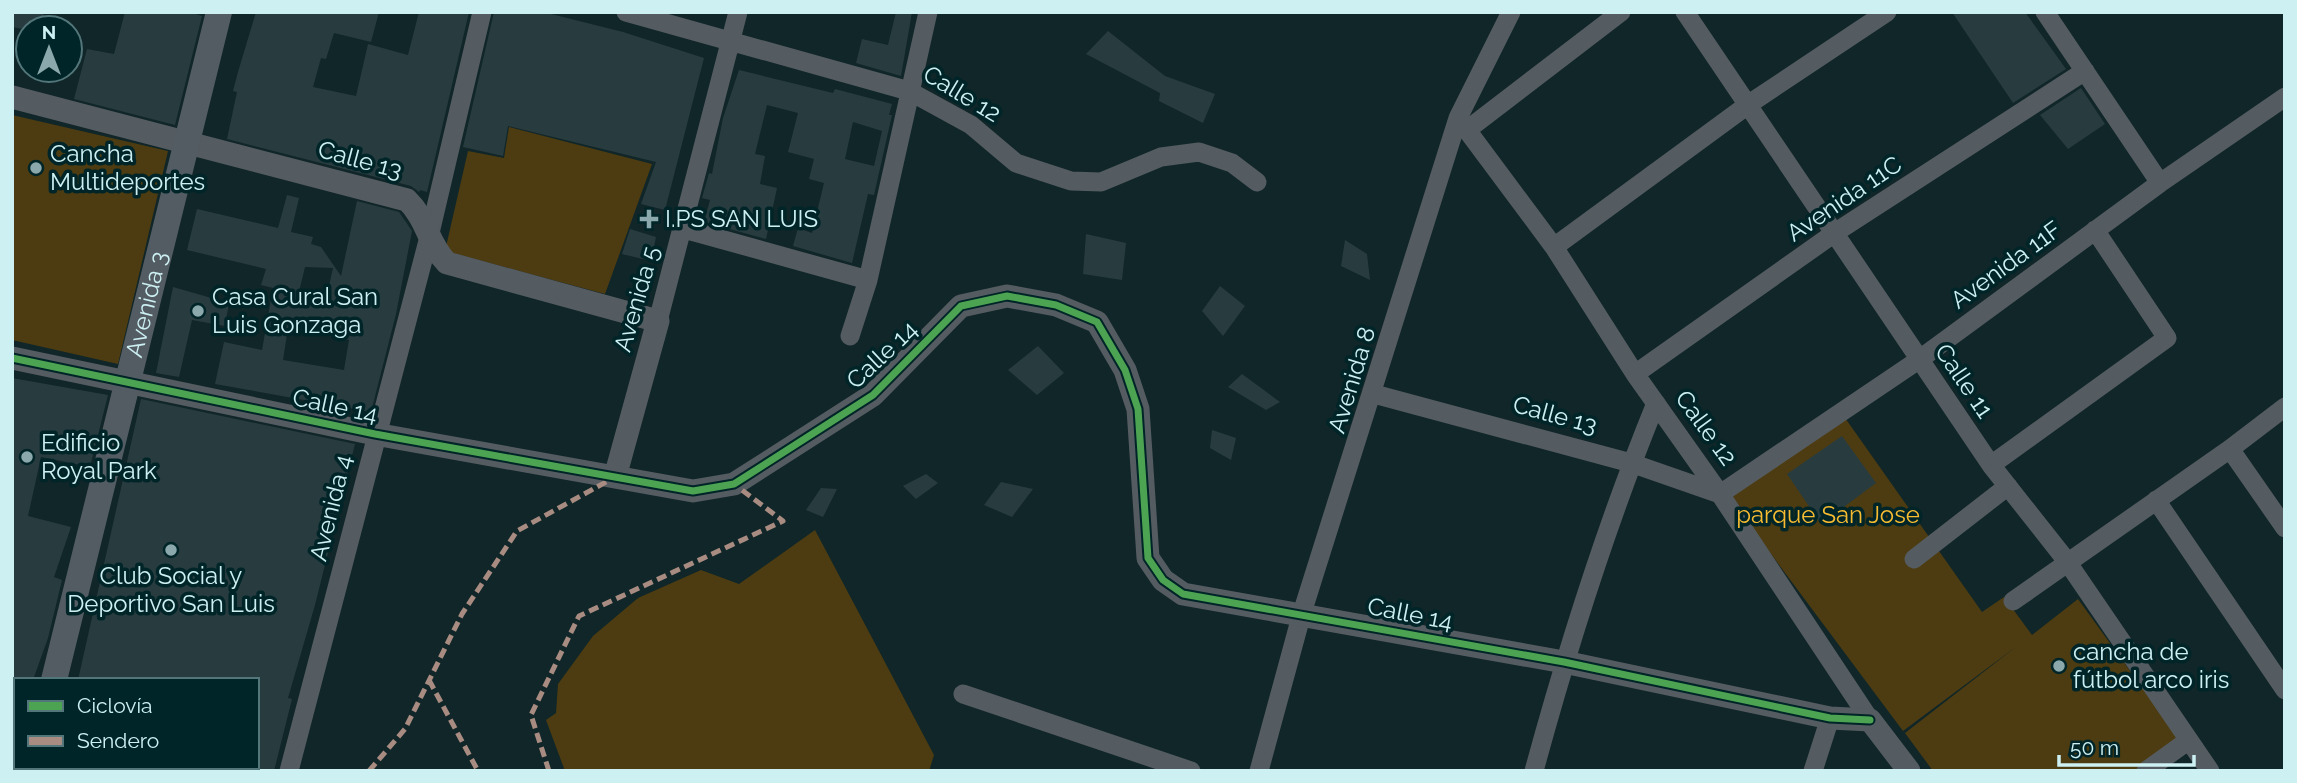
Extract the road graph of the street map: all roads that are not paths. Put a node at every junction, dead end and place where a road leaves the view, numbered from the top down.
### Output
1 (219, 12) edge
2 (482, 12) edge
3 (626, 12) edge
4 (738, 12) edge
5 (928, 12) edge
6 (1511, 12) edge
7 (1620, 12) edge
8 (1685, 12) edge
9 (1887, 12) edge
10 (2045, 12) edge
11 (731, 42) junction
12 (2085, 71) junction
13 (909, 90) junction
14 (12, 97) edge
15 (2285, 97) edge
16 (1749, 104) junction
17 (1462, 124) junction
18 (188, 141) junction
19 (1257, 182) dead end
20 (2160, 183) junction
21 (684, 229) junction
22 (2095, 230) junction
23 (1836, 232) junction
24 (429, 237) junction
25 (1553, 247) junction
26 (868, 280) junction
27 (659, 321) junction
28 (850, 336) dead end
29 (12, 358) edge
30 (1920, 359) junction
31 (1635, 374) junction
32 (128, 382) junction
33 (1374, 394) junction
34 (1656, 402) junction
35 (2285, 407) edge
36 (375, 434) junction
37 (2230, 449) junction
38 (1631, 463) junction
39 (1991, 465) junction
40 (615, 477) junction
41 (2008, 486) junction
42 (1720, 494) junction
43 (2156, 500) junction
44 (2285, 528) edge
45 (1914, 559) dead end
46 (2066, 561) junction
47 (2013, 601) dead end
48 (1302, 613) junction
49 (1564, 662) junction
50 (54, 678) edge
51 (2285, 690) edge
52 (963, 694) dead end
53 (1830, 718) junction
54 (1870, 720) junction
55 (2189, 740) junction
56 (289, 771) edge
57 (1191, 771) edge
58 (1259, 771) edge
59 (1534, 771) edge
60 (1813, 771) edge
61 (1909, 771) edge
62 (2146, 771) edge
63 (2210, 771) edge

1 - 18 main road, Avenida 3
2 - 24 street, Avenida 4
3 - 11 street, Calle 12
4 - 11 street, Avenida 5
5 - 13 street
6 - 17 street, Avenida 8
7 - 17 street
8 - 16 street, Calle 11
9 - 16 street
10 - 12 street
11 - 13 street, Calle 12
11 - 21 street, Avenida 5
12 - 20 street
12 - 23 street, Avenida 11C
13 - 19 street, Calle 12
13 - 26 street
14 - 18 street, Calle 13
15 - 20 street, Avenida 11F
16 - 23 street, Calle 11
16 - 25 street
17 - 25 street, Calle 12
17 - 33 street, Avenida 8
18 - 24 street, Calle 13
18 - 32 main road, Avenida 3
20 - 22 street, Avenida 11F
21 - 26 street
21 - 27 street, Avenida 5
22 - 30 street, Avenida 11F
22 - 39 street
23 - 30 street, Calle 11
23 - 31 street, Avenida 11C
24 - 27 street, Calle 13
24 - 36 street, Avenida 4
25 - 31 street, Calle 12
26 - 28 street
27 - 40 street, Avenida 5
29 - 32 street, Calle 14
30 - 39 street, Calle 11
30 - 42 street, Avenida 11F
31 - 34 street, Calle 12
32 - 36 street, Calle 14
32 - 50 main road, Avenida 3
33 - 38 street, Calle 13
33 - 48 street, Avenida 8
34 - 38 street
34 - 42 street, Calle 12
35 - 37 street
36 - 40 street, Calle 14
36 - 56 street, Avenida 4
37 - 43 street
37 - 44 street
38 - 42 street, Calle 13
38 - 49 street
39 - 41 street, Calle 11
40 - 48 street, Calle 14
41 - 45 street
41 - 46 street, Calle 11
42 - 54 street, Calle 12
43 - 46 street
43 - 51 street
46 - 47 street
46 - 55 street, Calle 11
48 - 49 street, Calle 14
48 - 58 street, Avenida 8
49 - 53 street, Calle 14
49 - 59 street
52 - 57 street
53 - 54 street, Calle 14
53 - 60 street
54 - 61 street, Calle 12
55 - 62 street
55 - 63 street, Calle 11

